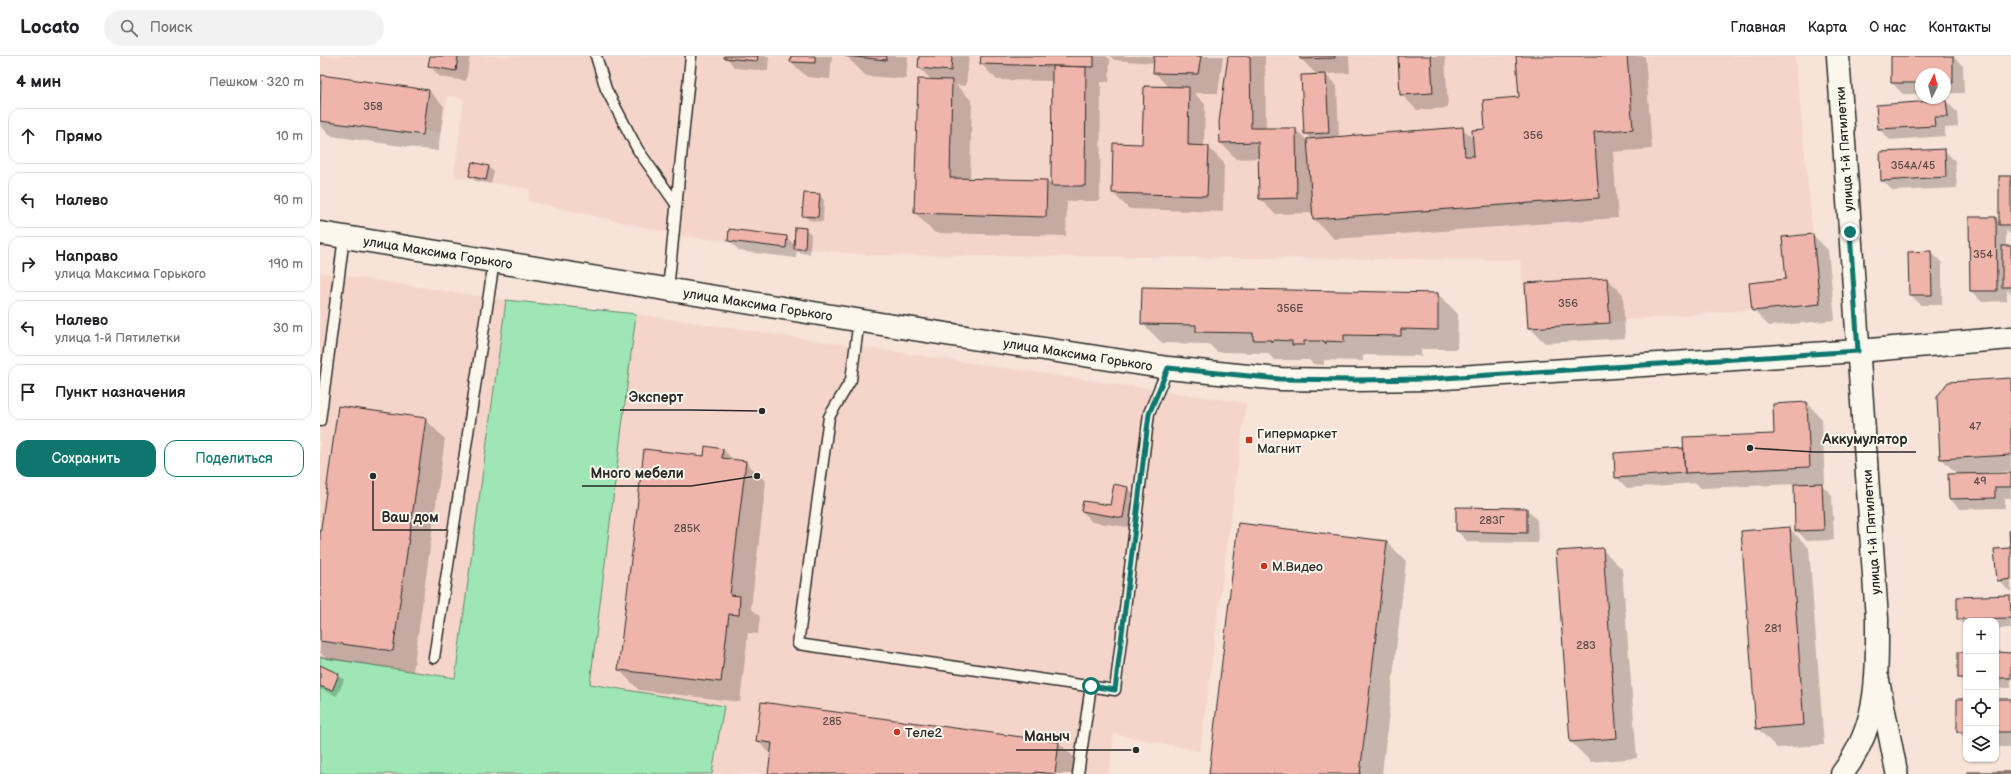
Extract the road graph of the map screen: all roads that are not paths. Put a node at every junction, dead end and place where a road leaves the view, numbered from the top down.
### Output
1 (596, 56) edge
2 (691, 56) edge
3 (1838, 56) edge
4 (676, 204) junction
5 (320, 233) edge
6 (344, 237) junction
7 (494, 261) junction
8 (668, 290) junction
9 (859, 320) junction
10 (2011, 338) edge
11 (1858, 351) junction
12 (1168, 368) junction
13 (320, 421) edge
14 (434, 658) dead end
15 (1877, 672) junction
16 (1091, 686) junction
17 (1078, 774) edge
18 (1842, 774) edge
19 (1897, 774) edge

1 - 4 lane
2 - 4 lane
3 - 11 main road, улица 1-й Пятилетки
4 - 8 lane
5 - 6 main road, улица Максима Горького
6 - 7 main road, улица Максима Горького
6 - 13 lane
7 - 8 main road, улица Максима Горького
7 - 14 lane
8 - 9 main road, улица Максима Горького
9 - 12 main road, улица Максима Горького
9 - 16 lane
10 - 11 main road, улица Максима Горького
11 - 12 main road, улица Максима Горького
11 - 15 main road, улица 1-й Пятилетки
12 - 16 lane
15 - 18 main road, улица 1-й Пятилетки
15 - 19 street, улица 1-й Пятилетки
16 - 17 lane

